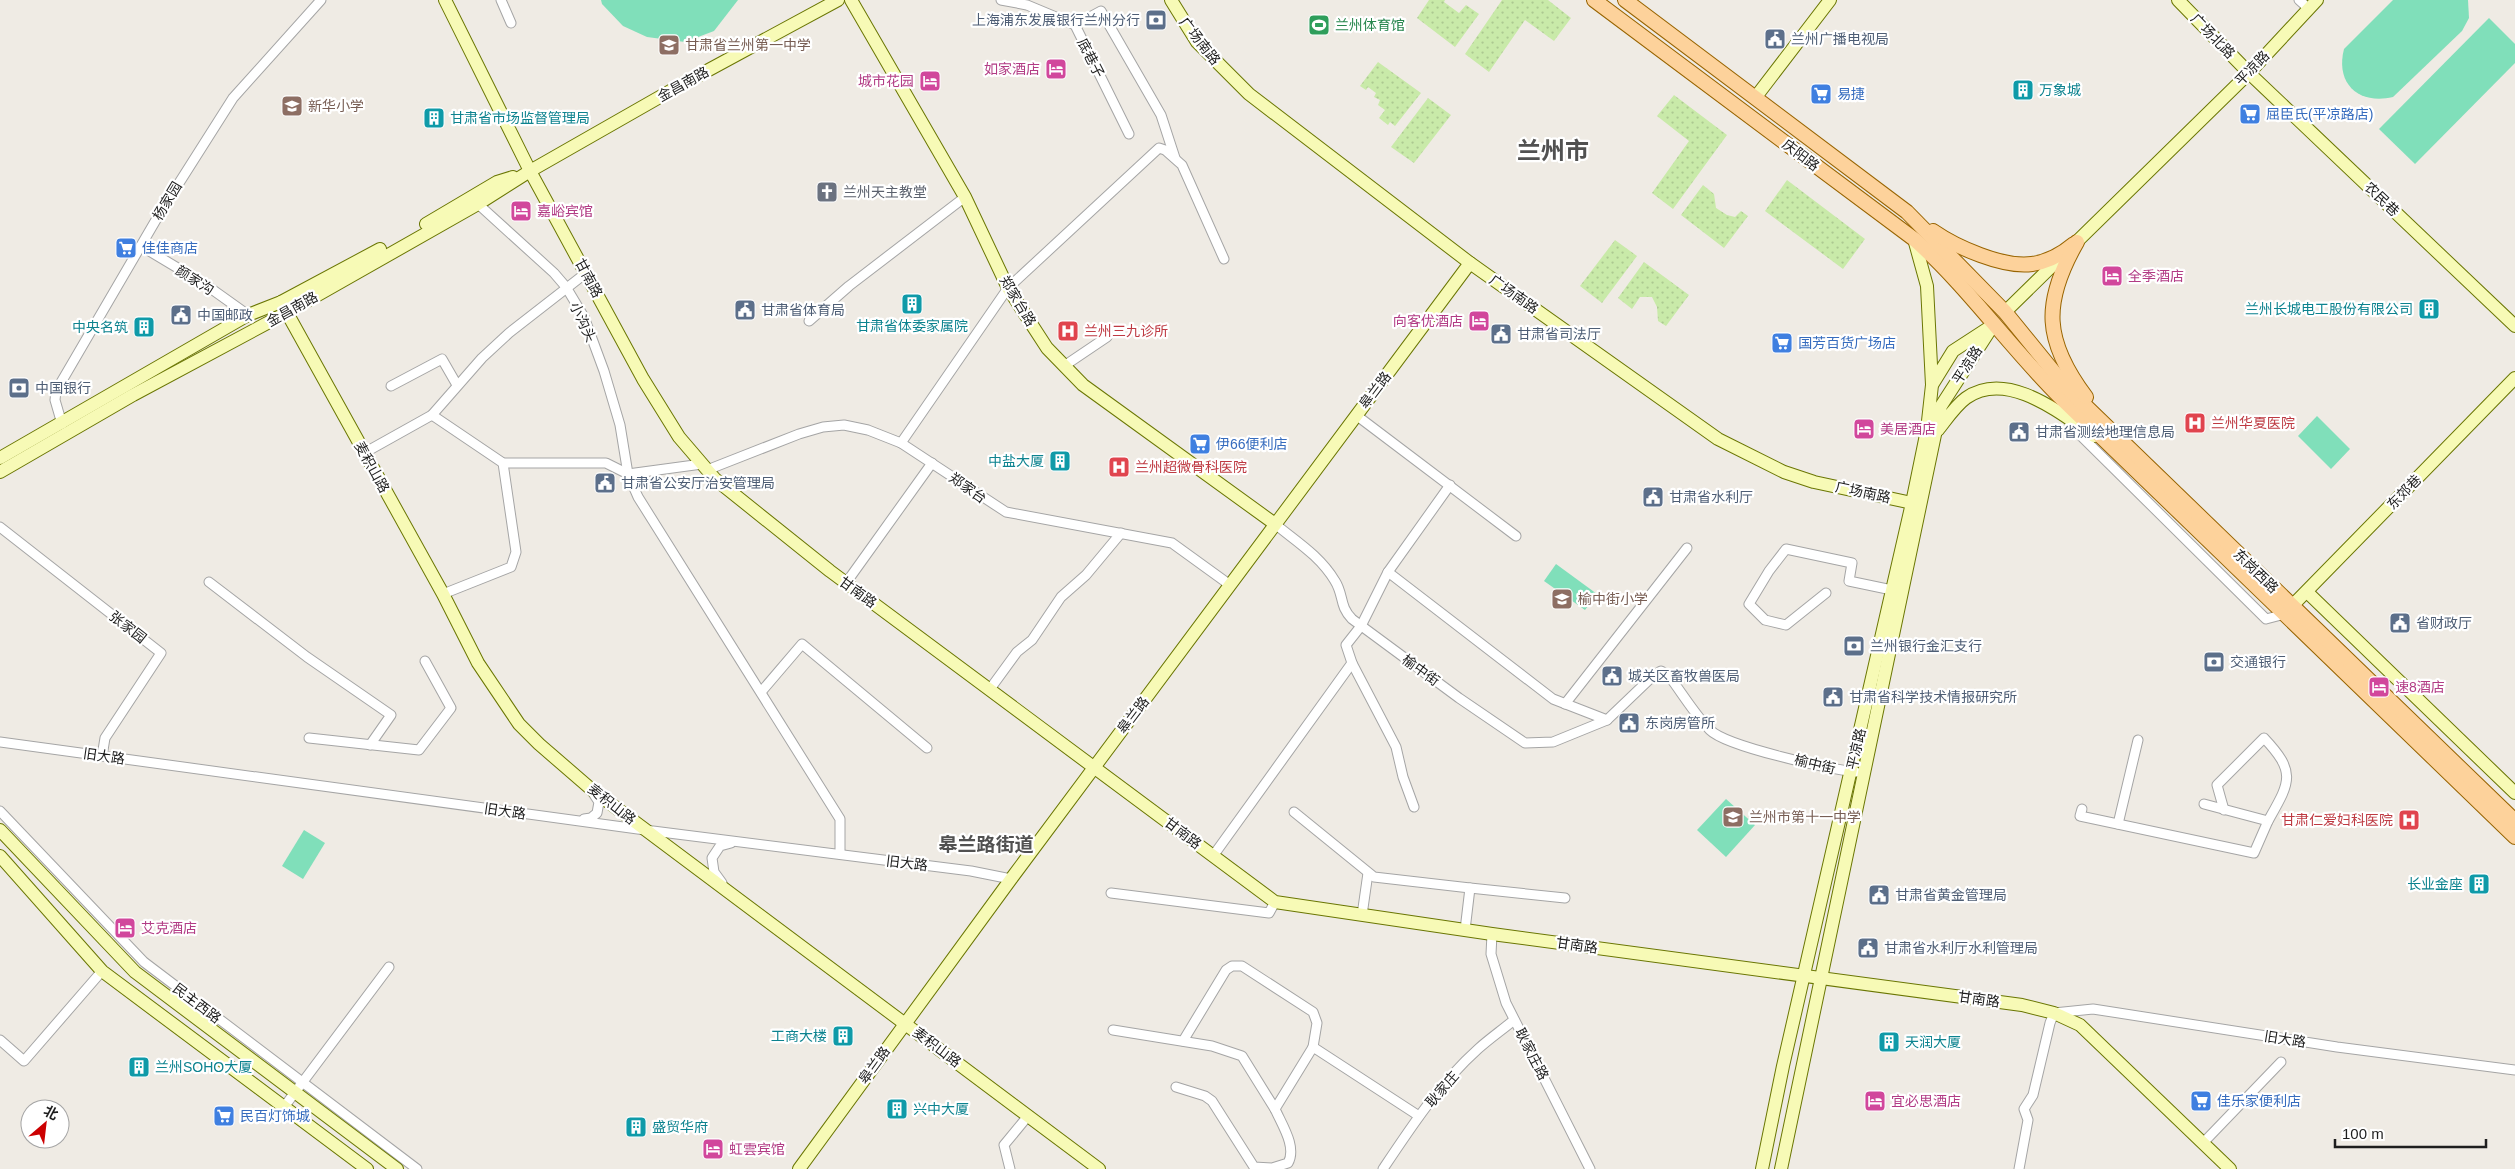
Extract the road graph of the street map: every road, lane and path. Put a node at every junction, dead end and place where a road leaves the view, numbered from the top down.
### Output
1 (321, 0) edge
2 (445, 0) edge
3 (501, 0) edge
4 (838, 0) edge
5 (851, 0) edge
6 (1001, 0) edge
7 (1171, 0) edge
8 (1594, 0) edge
9 (1625, 0) edge
10 (1830, 0) edge
11 (2178, 0) edge
12 (2308, 3) edge
13 (511, 23) dead end
14 (1074, 26) junction
15 (2249, 73) junction
16 (1755, 98) junction
17 (1130, 134) dead end
18 (1175, 158) junction
19 (530, 171) junction
20 (965, 198) junction
21 (478, 204) junction
22 (1907, 212) junction
23 (1914, 239) junction
24 (2077, 242) junction
25 (141, 246) junction
26 (1224, 259) dead end
27 (1470, 263) junction
28 (586, 273) junction
29 (566, 287) junction
30 (1008, 288) junction
31 (284, 307) junction
32 (2005, 312) junction
33 (248, 315) junction
34 (809, 321) dead end
35 (1993, 325) junction
36 (2515, 326) edge
37 (1107, 336) dead end
38 (1064, 366) junction
39 (2515, 378) edge
40 (457, 385) junction
41 (1932, 385) junction
42 (391, 386) dead end
43 (2057, 412) junction
44 (432, 415) junction
45 (1356, 415) junction
46 (62, 424) junction
47 (1936, 432) junction
48 (901, 442) junction
49 (2115, 443) junction
50 (364, 453) junction
51 (0, 458) edge
52 (503, 463) junction
53 (932, 463) junction
54 (705, 467) junction
55 (0, 472) edge
56 (628, 474) junction
57 (1450, 485) junction
58 (1912, 503) junction
59 (1275, 524) junction
60 (0, 527) edge
61 (1121, 533) junction
62 (1516, 536) dead end
63 (1687, 548) dead end
64 (1388, 572) junction
65 (209, 582) dead end
66 (846, 583) junction
67 (1230, 585) junction
68 (1892, 590) junction
69 (2306, 592) junction
70 (1826, 593) dead end
71 (443, 594) junction
72 (2289, 610) junction
73 (1361, 626) junction
74 (426, 661) dead end
75 (1352, 662) junction
76 (990, 689) junction
77 (761, 692) junction
78 (1565, 704) junction
79 (1607, 720) junction
80 (309, 738) dead end
81 (2138, 740) dead end
82 (0, 742) edge
83 (370, 745) junction
84 (926, 748) dead end
85 (102, 756) junction
86 (1094, 767) junction
87 (1858, 772) junction
88 (575, 775) junction
89 (2515, 793) edge
90 (2204, 804) dead end
91 (1414, 807) dead end
92 (2082, 809) dead end
93 (2224, 810) junction
94 (0, 811) edge
95 (1294, 812) dead end
96 (571, 820) junction
97 (2268, 821) junction
98 (2515, 822) edge
99 (2118, 824) junction
100 (0, 830) edge
101 (645, 830) junction
102 (2515, 837) edge
103 (751, 843) junction
104 (840, 854) junction
105 (0, 856) edge
106 (1213, 856) junction
107 (1368, 873) junction
108 (1011, 879) junction
109 (1470, 888) junction
110 (1111, 892) dead end
111 (1565, 898) dead end
112 (738, 899) junction
113 (1275, 902) junction
114 (1362, 915) junction
115 (1465, 930) junction
116 (1492, 934) junction
117 (389, 967) dead end
118 (102, 971) junction
119 (1805, 976) junction
120 (1820, 978) junction
121 (2054, 1013) junction
122 (1514, 1020) junction
123 (905, 1023) junction
124 (1113, 1030) dead end
125 (0, 1040) edge
126 (1183, 1041) junction
127 (1313, 1047) junction
128 (2281, 1062) dead end
129 (2515, 1070) edge
130 (1176, 1087) dead end
131 (299, 1088) junction
132 (284, 1108) junction
133 (1275, 1109) junction
134 (1028, 1116) junction
135 (1418, 1116) junction
136 (2203, 1143) junction
137 (367, 1169) edge
138 (396, 1169) edge
139 (417, 1169) edge
140 (798, 1169) edge
141 (1010, 1169) edge
142 (1099, 1169) edge
143 (1383, 1169) edge
144 (1590, 1169) edge
145 (1762, 1169) edge
146 (1781, 1169) edge
147 (2019, 1169) edge
148 (2230, 1169) edge

1 - 25 street, 杨家园
2 - 19 street, 甘南路
3 - 13 street
4 - 19 street, 金昌南路
5 - 20 street, 郑家台路
6 - 14 street, 底巷子
7 - 27 street, 广场南路
8 - 23 main road, 庆阳路
9 - 16 main road, 庆阳路
10 - 16 street
11 - 15 street, 广场北路
12 - 15 street, 平凉路
14 - 17 street, 底巷子
14 - 18 street
15 - 24 street, 平凉路
15 - 36 street, 农民巷
16 - 22 main road, 庆阳路
18 - 26 street
18 - 30 street
19 - 21 street, 金昌南路
19 - 28 street, 甘南路
19 - 31 street, 金昌南路
20 - 30 street, 郑家台路
20 - 34 street
21 - 29 street, 小沟头
21 - 31 street, 金昌南路
22 - 24 main road
22 - 32 main road, 庆阳路
23 - 35 main road, 庆阳路
23 - 41 street
24 - 32 street, 平凉路
24 - 49 main road
25 - 33 street, 颜家沟
25 - 46 street, 杨家园
27 - 45 street, 皋兰路
27 - 58 street, 广场南路
28 - 29 street
28 - 54 street, 甘南路
29 - 40 street
29 - 56 street, 小沟头
30 - 38 street, 郑家台路
30 - 48 street
31 - 33 street, 金昌南路
31 - 50 street, 麦积山路
31 - 55 street, 金昌南路
32 - 35 main road, 平凉路
32 - 49 main road, 东岗西路
33 - 46 street, 金昌南路
35 - 41 street, 平凉路
35 - 47 street, 平凉路
35 - 49 main road, 东岗西路
37 - 38 street
38 - 59 street, 郑家台路
39 - 69 street, 东郊巷
40 - 42 street
40 - 44 street
41 - 58 street, 平凉路
43 - 47 street
43 - 49 street
43 - 72 street, 东岗西路
44 - 50 street
44 - 52 street
45 - 57 street
45 - 59 street, 皋兰路
46 - 51 street, 金昌南路
47 - 87 street, 平凉路
48 - 53 street, 郑家台
48 - 54 street, 郑家台
49 - 72 main road, 东岗西路
50 - 71 street, 麦积山路
52 - 56 street
52 - 71 street
53 - 61 street, 郑家台
53 - 66 street
54 - 56 street, 郑家台
54 - 66 street, 甘南路
56 - 77 street, 小沟头
57 - 62 street
57 - 64 street
58 - 68 street, 平凉路
59 - 67 street, 皋兰路
59 - 73 street, 榆中街
60 - 85 street, 张家园
61 - 67 street, 郑家台
61 - 76 street
63 - 78 street
64 - 73 street
64 - 78 street
65 - 83 street
66 - 76 street, 甘南路
67 - 86 street, 皋兰路
68 - 70 street
68 - 87 street, 平凉路
69 - 72 street, 东郊巷
69 - 89 street
71 - 88 street, 麦积山路
72 - 98 main road, 东岗西路
72 - 102 main road, 东岗西路
73 - 75 street
73 - 79 street, 榆中街
74 - 83 street
75 - 91 street
75 - 106 street
76 - 86 street, 甘南路
77 - 84 street
77 - 104 street, 小沟头
78 - 79 street
79 - 87 street, 榆中街
80 - 83 street
81 - 99 street
82 - 85 street, 旧大路
85 - 96 street, 旧大路
86 - 106 street, 甘南路
86 - 108 street, 皋兰路
87 - 119 street, 平凉路
87 - 120 street, 平凉路
88 - 96 street
88 - 101 street, 麦积山路
90 - 93 street
92 - 99 street
93 - 97 street
93 - 97 street
94 - 131 street, 民主西路
95 - 107 street
96 - 101 street, 旧大路
97 - 99 street
100 - 131 street, 民主西路
101 - 103 street, 旧大路
101 - 112 street, 麦积山路
103 - 104 street, 旧大路
103 - 112 street
104 - 108 street, 旧大路
105 - 118 street
106 - 113 street, 甘南路
107 - 109 street
107 - 114 street
108 - 123 street, 皋兰路
109 - 111 street
109 - 115 street
110 - 113 street
112 - 123 street, 麦积山路
113 - 114 street, 甘南路
114 - 115 street, 甘南路
115 - 116 street, 甘南路
116 - 119 street, 甘南路
116 - 122 street, 耿家庄路
117 - 131 street
118 - 125 street
118 - 132 street
119 - 120 street, 甘南路
119 - 145 street, 平凉路
120 - 121 street, 甘南路
120 - 146 street, 平凉路
121 - 129 street, 旧大路
121 - 136 street, 甘南路
121 - 147 street
122 - 135 street, 耿家庄
122 - 144 street, 耿家庄路
123 - 134 street, 麦积山路
123 - 140 street, 皋兰路
124 - 126 street
126 - 127 street
126 - 133 street
127 - 133 street
127 - 135 street
128 - 136 street
130 - 133 street
131 - 132 street
131 - 138 street, 民主西路
131 - 139 street, 民主西路
132 - 137 street
134 - 141 street
134 - 142 street, 麦积山路
135 - 143 street, 耿家庄
136 - 148 street, 甘南路

